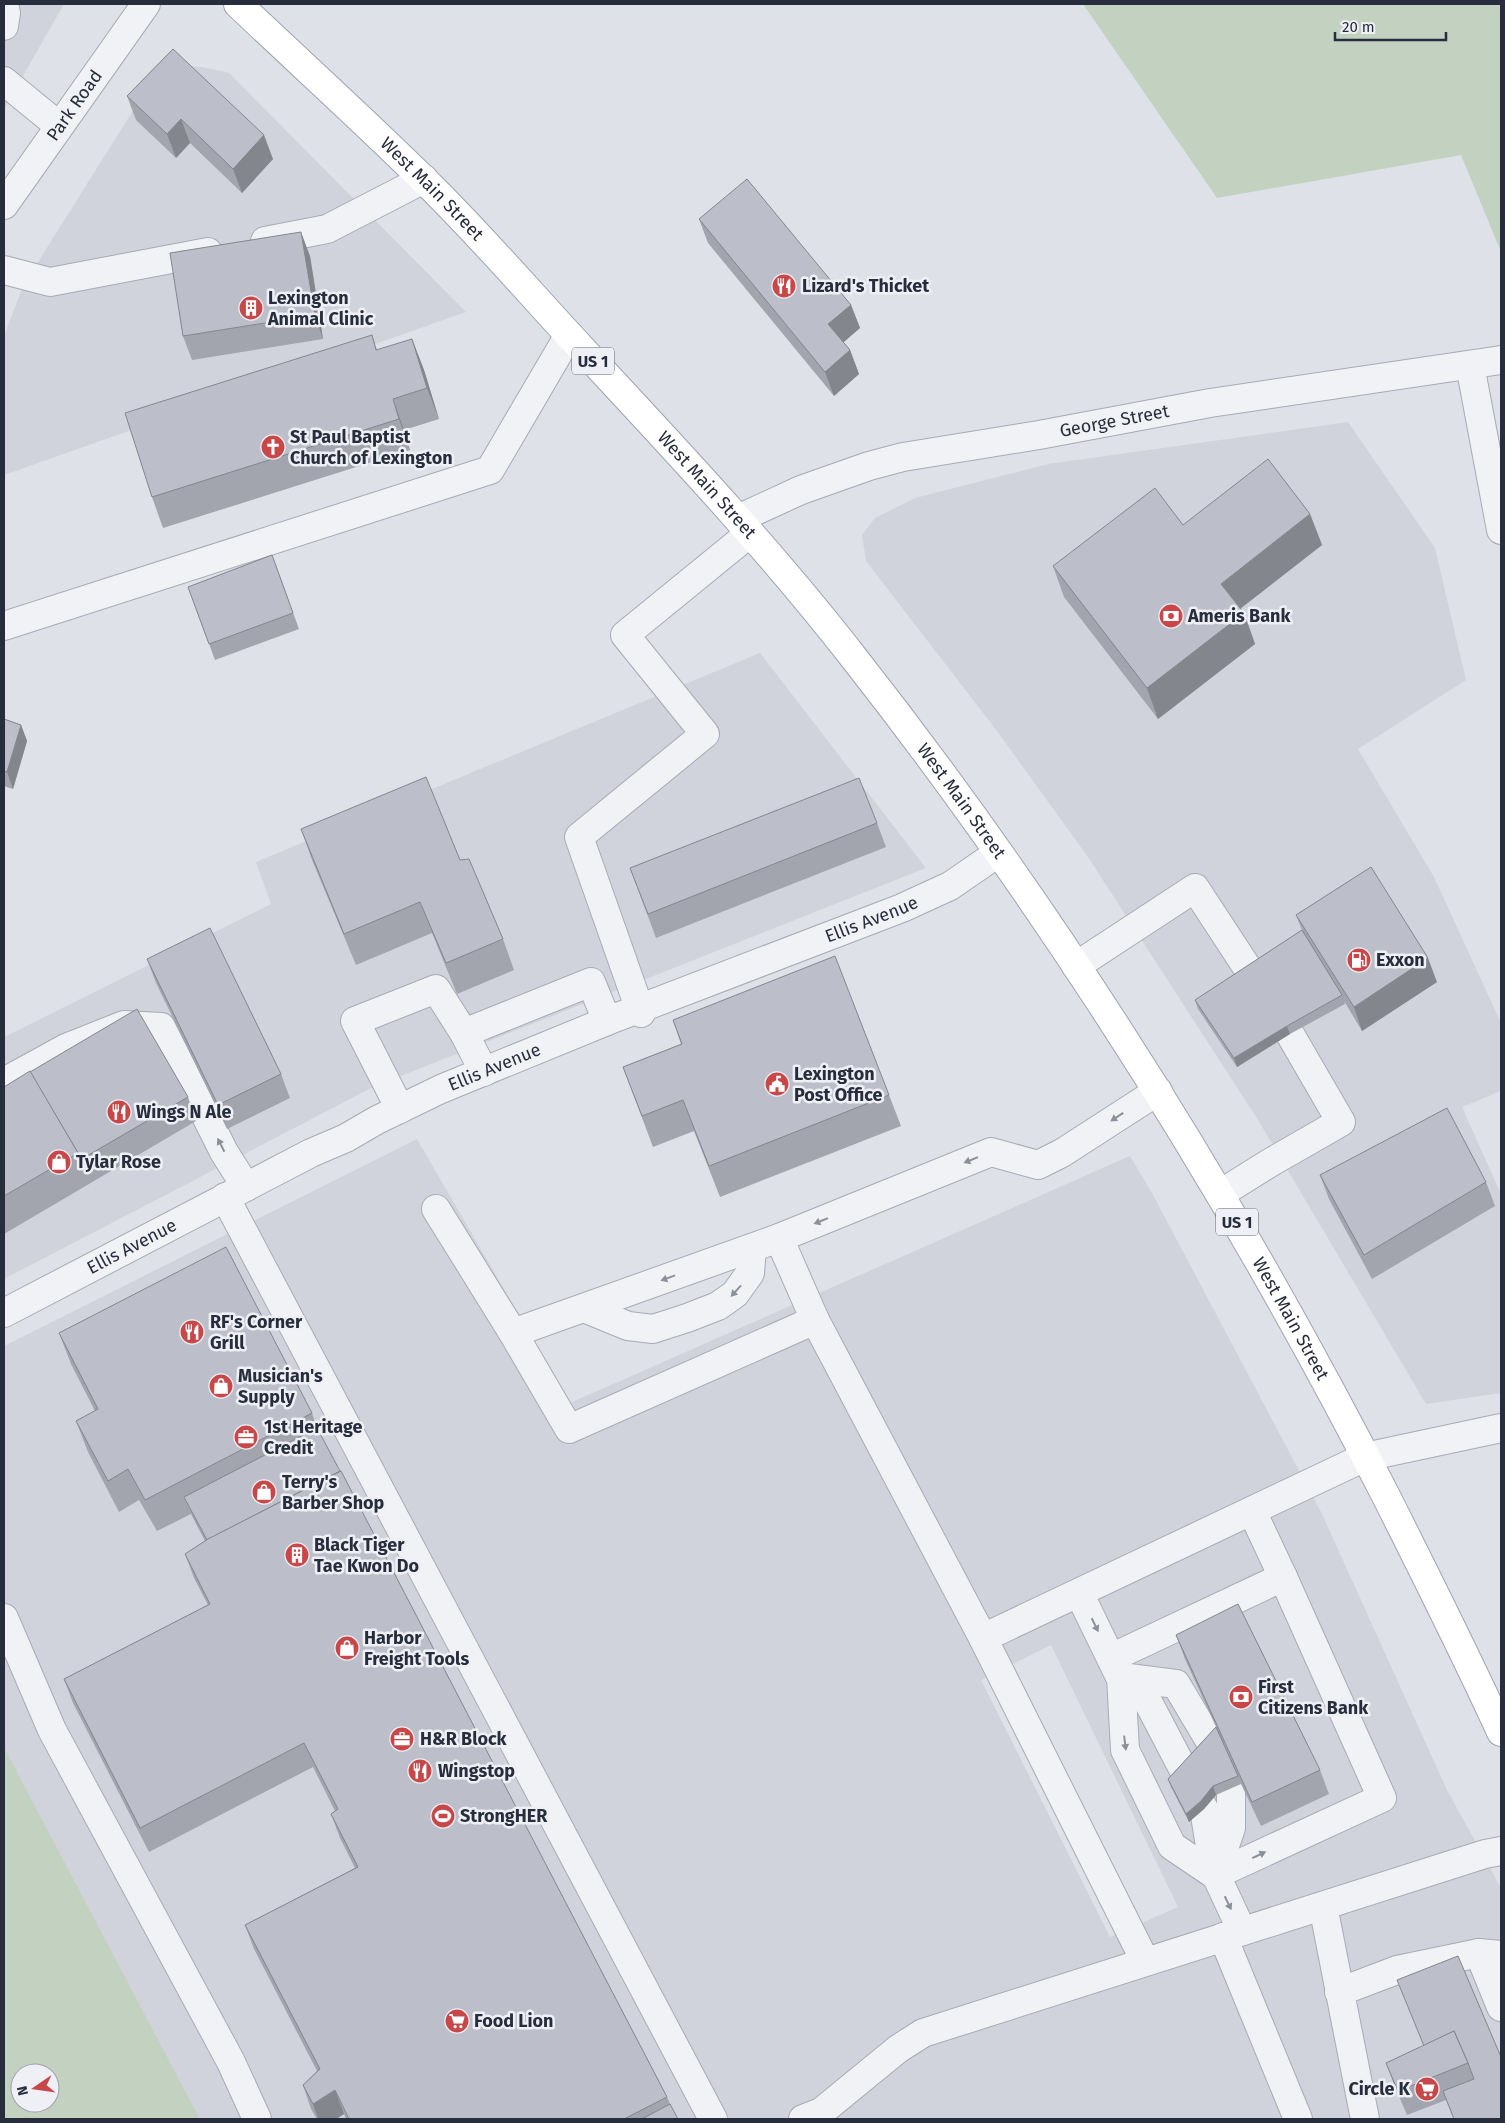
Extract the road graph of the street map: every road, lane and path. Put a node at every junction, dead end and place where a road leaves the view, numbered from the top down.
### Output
1 (4, 4) edge
2 (146, 4) edge
3 (238, 4) edge
4 (4, 26) edge
5 (4, 81) edge
6 (59, 126) junction
7 (424, 179) junction
8 (4, 205) edge
9 (4, 270) edge
10 (569, 335) junction
11 (1501, 360) edge
12 (1470, 365) junction
13 (744, 526) junction
14 (1501, 530) edge
15 (4, 626) edge
16 (998, 853) junction
17 (1076, 966) junction
18 (1252, 975) edge
19 (641, 1011) junction
20 (607, 1021) junction
21 (464, 1033) junction
22 (1290, 1034) edge
23 (484, 1072) junction
24 (4, 1082) edge
25 (1158, 1091) junction
26 (400, 1109) junction
27 (235, 1192) junction
28 (1220, 1194) junction
29 (436, 1209) dead end
30 (779, 1238) junction
31 (752, 1248) junction
32 (584, 1308) junction
33 (4, 1313) edge
34 (815, 1320) junction
35 (513, 1333) junction
36 (1501, 1428) edge
37 (1366, 1457) junction
38 (1252, 1511) junction
39 (1283, 1577) junction
40 (1079, 1593) junction
41 (4, 1618) edge
42 (983, 1638) junction
43 (1116, 1668) junction
44 (1501, 1732) edge
45 (1174, 1783) edge
46 (1193, 1819) edge
47 (1501, 1851) edge
48 (1215, 1875) junction
49 (1322, 1906) junction
50 (1232, 1934) junction
51 (1490, 1954) edge
52 (1145, 1961) junction
53 (1339, 1992) junction
54 (1501, 2007) edge
55 (816, 2117) edge
56 (257, 2119) edge
57 (713, 2119) edge
58 (1298, 2119) edge
59 (1365, 2119) edge

1 - 4 street
2 - 6 street, Park Road
3 - 7 main road, West Main Street / US 1
5 - 6 street
6 - 8 street, Park Road
7 - 9 street
7 - 10 main road, West Main Street / US 1
10 - 13 main road, West Main Street / US 1
10 - 15 street
11 - 12 street, George Street
12 - 13 street, George Street
12 - 14 street
13 - 16 main road, West Main Street / US 1
13 - 19 street, George Street
16 - 17 main road, West Main Street / US 1
16 - 19 street, Ellis Avenue
17 - 18 street
17 - 25 main road, West Main Street / US 1
19 - 20 street, Ellis Avenue
20 - 21 street
20 - 23 street, Ellis Avenue
21 - 23 street
21 - 26 street
22 - 28 street
23 - 26 street, Ellis Avenue
27 -> 24 street
25 - 28 main road, West Main Street / US 1
25 -> 30 street
26 - 27 street, Ellis Avenue
27 - 33 street, Ellis Avenue
27 - 57 street
28 - 37 main road, West Main Street / US 1
29 - 35 street
30 - 31 street
30 - 34 street
31 -> 32 street
31 -> 32 street
32 - 35 street
34 - 35 street
34 - 42 street
36 - 37 street
37 - 38 street
37 - 44 main road, West Main Street / US 1
38 - 39 street
38 - 40 street
39 - 43 street
48 -> 39 street
40 - 42 street
40 -> 43 street
41 - 56 street
42 - 52 street
43 - 45 street
43 - 48 street
43 -> 48 street
43 - 48 street
46 - 48 street
47 - 49 street
48 -> 50 street
49 - 50 street
49 - 53 street
50 - 52 street
50 - 58 street
51 - 53 street
51 - 54 street
52 - 55 street
53 - 59 street

